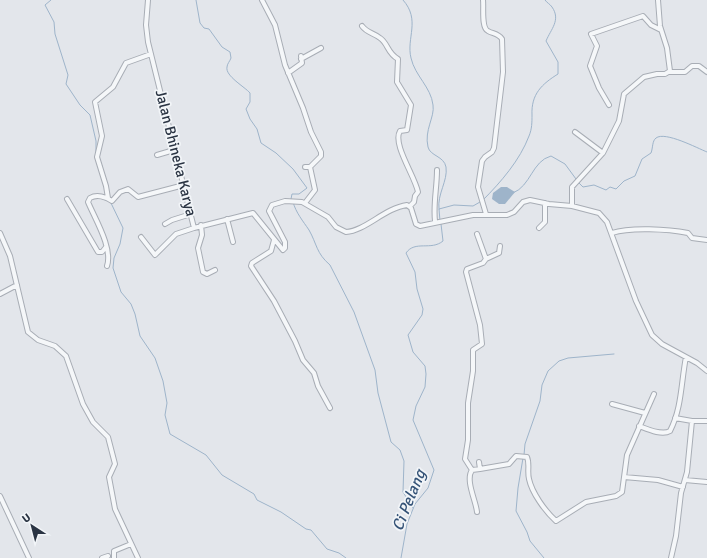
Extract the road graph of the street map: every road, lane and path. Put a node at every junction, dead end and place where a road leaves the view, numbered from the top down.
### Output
1 (148, 0) edge
2 (262, 0) edge
3 (484, 0) edge
4 (658, 0) edge
5 (362, 26) dead end
6 (661, 30) junction
7 (321, 48) dead end
8 (151, 54) junction
9 (669, 72) junction
10 (707, 72) edge
11 (288, 73) junction
12 (609, 104) dead end
13 (575, 132) dead end
14 (174, 150) junction
15 (603, 153) junction
16 (157, 155) dead end
17 (437, 170) dead end
18 (184, 185) junction
19 (108, 198) junction
20 (67, 199) dead end
21 (305, 203) junction
22 (545, 203) junction
23 (410, 206) junction
24 (572, 206) junction
25 (191, 214) junction
26 (486, 214) junction
27 (227, 219) junction
28 (435, 221) junction
29 (165, 224) dead end
30 (201, 225) junction
31 (194, 228) junction
32 (539, 228) dead end
33 (0, 233) edge
34 (612, 233) junction
35 (477, 234) dead end
36 (141, 237) dead end
37 (274, 240) junction
38 (707, 240) edge
39 (233, 242) dead end
40 (500, 246) dead end
41 (106, 247) junction
42 (486, 259) junction
43 (107, 266) dead end
44 (215, 270) dead end
45 (17, 285) junction
46 (0, 294) edge
47 (686, 357) junction
48 (707, 371) edge
49 (654, 394) dead end
50 (612, 404) dead end
51 (330, 408) dead end
52 (645, 414) junction
53 (675, 418) junction
54 (692, 421) junction
55 (707, 421) edge
56 (639, 426) junction
57 (479, 462) dead end
58 (480, 469) junction
59 (472, 470) junction
60 (624, 477) junction
61 (685, 480) junction
62 (707, 482) edge
63 (683, 487) junction
64 (0, 496) edge
65 (477, 512) dead end
66 (131, 544) junction
67 (108, 556) dead end
68 (29, 558) edge
69 (102, 558) edge
70 (114, 558) edge
71 (138, 558) edge
72 (671, 558) edge

1 - 8 street, Jalan Bhineka Karya
2 - 11 street
3 - 26 street
4 - 6 street
5 - 23 street
6 - 9 street
6 - 12 street
7 - 11 street
8 - 14 street, Jalan Bhineka Karya
8 - 19 street
9 - 10 street
9 - 15 street
11 - 21 street
13 - 15 street
14 - 16 street
14 - 18 street, Jalan Bhineka Karya
15 - 24 street
17 - 28 street
18 - 19 street
18 - 25 street, Jalan Bhineka Karya
19 - 41 street
20 - 41 street
21 - 23 street, Jalan Bhineka Karya
21 - 37 street, Jalan Bhineka Karya
22 - 24 street
22 - 26 street
22 - 32 street
23 - 28 street
24 - 34 street
25 - 29 street
25 - 31 street, Jalan Bhineka Karya
26 - 28 street
27 - 30 street, Jalan Bhineka Karya
27 - 37 street, Jalan Bhineka Karya
27 - 39 street
30 - 31 street, Jalan Bhineka Karya
30 - 44 street
31 - 36 street
33 - 45 street
34 - 38 street
34 - 47 street
35 - 42 street
37 - 51 street
40 - 42 street
41 - 43 street
42 - 59 street
45 - 46 street
45 - 66 street
47 - 48 street
47 - 53 street
49 - 52 street
50 - 52 street
52 - 56 street
53 - 54 street
53 - 56 street
54 - 55 street
54 - 61 street
56 - 60 street
57 - 58 street
58 - 59 street
58 - 60 street
59 - 65 street
60 - 63 street
61 - 62 street
61 - 63 street
63 - 72 street
64 - 68 street
66 - 70 street
66 - 71 street
67 - 69 street

